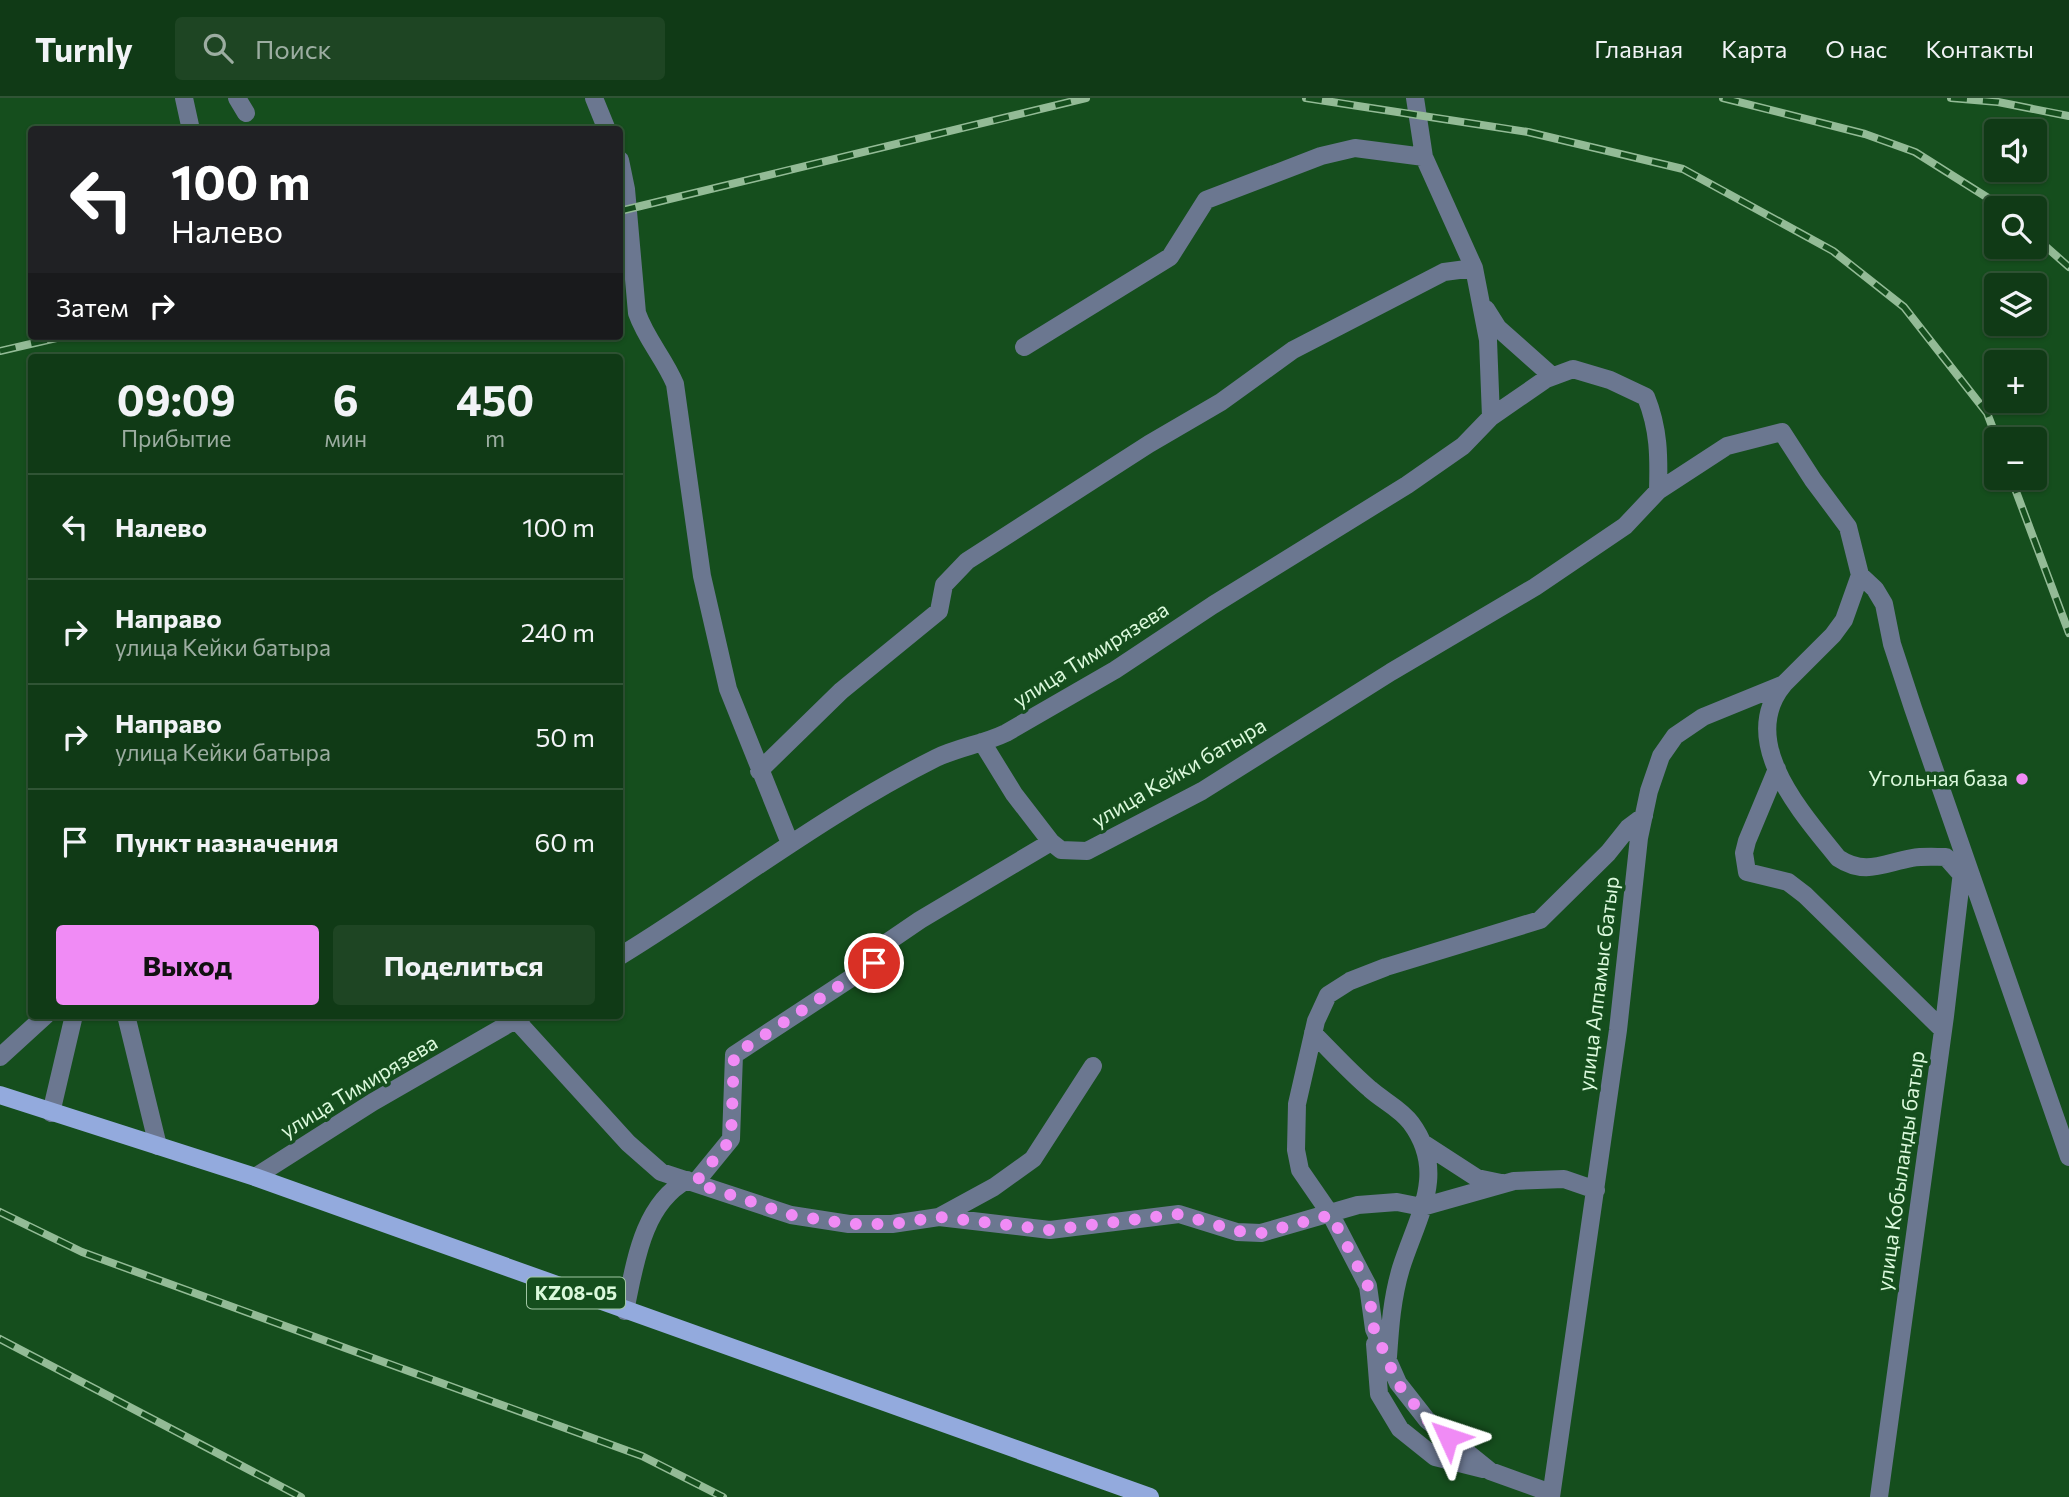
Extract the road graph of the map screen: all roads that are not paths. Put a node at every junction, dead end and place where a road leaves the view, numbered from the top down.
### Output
1 (184, 98) edge
2 (594, 98) edge
3 (1415, 98) edge
4 (190, 126) edge
5 (605, 126) edge
6 (1424, 157) junction
7 (623, 174) edge
8 (1474, 268) junction
9 (1482, 303) junction
10 (1024, 347) dead end
11 (1552, 376) junction
12 (1491, 417) junction
13 (1658, 491) junction
14 (1860, 575) junction
15 (1784, 684) junction
16 (982, 742) junction
17 (1777, 769) junction
18 (760, 771) junction
19 (1644, 816) junction
20 (789, 841) junction
21 (1051, 842) junction
22 (1964, 851) junction
23 (1961, 874) junction
24 (623, 954) edge
25 (42, 1019) edge
26 (73, 1019) edge
27 (127, 1019) edge
28 (517, 1019) edge
29 (522, 1019) edge
30 (1943, 1030) junction
31 (1313, 1033) junction
32 (0, 1057) edge
33 (1093, 1066) dead end
34 (0, 1095) edge
35 (51, 1113) junction
36 (1423, 1143) junction
37 (158, 1146) junction
38 (2069, 1157) edge
39 (255, 1177) junction
40 (691, 1182) junction
41 (1505, 1184) junction
42 (1595, 1190) junction
43 (1422, 1207) junction
44 (1331, 1215) junction
45 (939, 1217) junction
46 (625, 1311) junction
47 (1374, 1329) junction
48 (1388, 1361) junction
49 (1490, 1471) junction
50 (1551, 1495) edge
51 (1150, 1497) edge
52 (1879, 1497) edge

1 - 4 street
2 - 5 street
3 - 6 street
6 - 8 street
6 - 10 street
7 - 18 street
8 - 9 street
8 - 18 street
9 - 11 street
9 - 12 street
11 - 12 street, улица Тимирязева
11 - 13 street, улица Тимирязева
12 - 16 street, улица Тимирязева
13 - 14 street, улица Кейки батыра
13 - 21 street, улица Кейки батыра
14 - 15 street, улица Алпамыс батыр
14 - 22 street
15 - 17 street
15 - 19 street, улица Алпамыс батыр
16 - 20 street, улица Тимирязева
16 - 21 street
17 - 23 street
17 - 30 street
18 - 20 street
19 - 31 street
19 - 42 street, улица Алпамыс батыр
20 - 24 street, улица Тимирязева
21 - 40 street
22 - 23 street, улица Кобыланды батыр
22 - 38 street
23 - 30 street, улица Кобыланды батыр
25 - 32 street
26 - 35 street
27 - 37 street
28 - 39 street, улица Тимирязева
29 - 40 street
30 - 52 street, улица Кобыланды батыр
31 - 36 street
31 - 44 street
33 - 45 street
34 - 35 main road, KZ08-05
35 - 37 main road, KZ08-05
36 - 41 street
36 - 43 street
37 - 39 main road, KZ08-05
39 - 46 main road, KZ08-05
40 - 45 street
40 - 46 street
41 - 42 street
41 - 43 street
42 - 50 street, улица Алпамыс батыр
43 - 44 street
43 - 48 street
44 - 45 street
44 - 47 street
46 - 51 main road, KZ08-05
47 - 48 street
47 - 49 street
48 - 49 street
49 - 50 street

